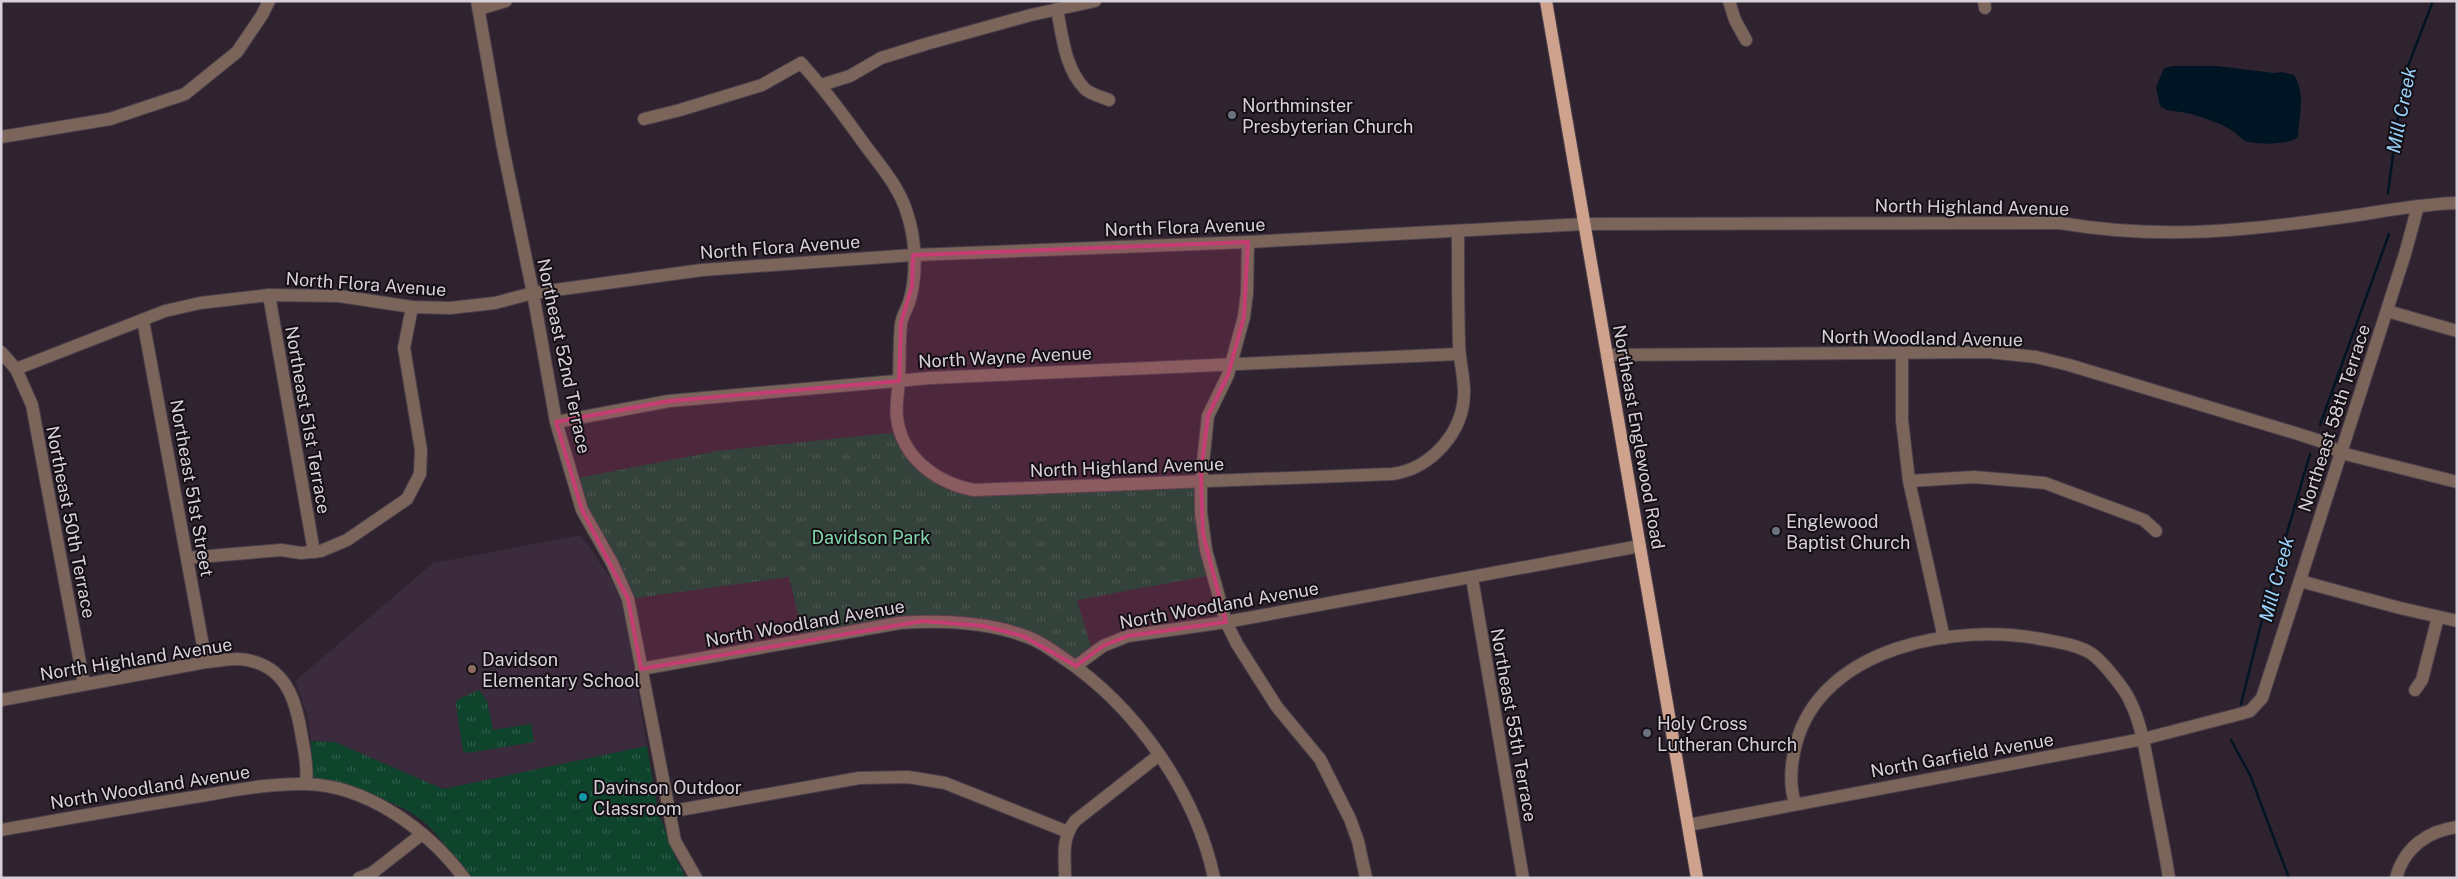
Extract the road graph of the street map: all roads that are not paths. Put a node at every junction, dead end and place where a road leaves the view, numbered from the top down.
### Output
1 (269, 1) edge
2 (506, 1) edge
3 (1094, 1) edge
4 (1546, 1) edge
5 (1729, 1) edge
6 (478, 5) edge
7 (1057, 9) junction
8 (1746, 40) dead end
9 (821, 85) junction
10 (1109, 100) dead end
11 (644, 119) dead end
12 (1, 137) edge
13 (2457, 203) edge
14 (2418, 206) junction
15 (1584, 224) junction
16 (1458, 231) junction
17 (1248, 242) junction
18 (913, 255) junction
19 (533, 293) junction
20 (269, 295) junction
21 (412, 308) junction
22 (2387, 311) junction
23 (144, 320) junction
24 (2457, 331) edge
25 (1, 352) edge
26 (1459, 354) junction
27 (1902, 354) junction
28 (1607, 355) junction
29 (1232, 363) junction
30 (16, 369) junction
31 (899, 381) junction
32 (556, 422) junction
33 (2341, 453) junction
34 (1910, 481) junction
35 (1201, 482) junction
36 (2457, 482) edge
37 (2156, 531) dead end
38 (1640, 546) junction
39 (314, 552) junction
40 (186, 558) junction
41 (1472, 578) junction
42 (2300, 580) junction
43 (2438, 617) junction
44 (2457, 620) edge
45 (1226, 622) junction
46 (1944, 638) junction
47 (206, 662) junction
48 (1076, 666) junction
49 (640, 669) junction
50 (84, 684) junction
51 (2415, 690) dead end
52 (1, 700) edge
53 (2240, 714) joint
54 (2143, 739) junction
55 (1159, 755) junction
56 (306, 784) junction
57 (1795, 803) junction
58 (668, 812) junction
59 (1688, 825) junction
60 (2457, 827) edge
61 (1, 830) edge
62 (1068, 832) junction
63 (422, 834) junction
64 (359, 878) edge
65 (464, 878) edge
66 (696, 878) edge
67 (1066, 878) edge
68 (1214, 878) edge
69 (1366, 878) edge
70 (1523, 878) edge
71 (1697, 878) edge
72 (2169, 878) edge
73 (2396, 878) edge

1 - 12 street
2 - 6 street
3 - 7 street
4 - 15 main road, Northeast Englewood Road
5 - 8 street
6 - 19 street, Northeast 52nd Terrace
7 - 9 street
7 - 10 street
9 - 11 street, North Highland Avenue
9 - 18 street, North Highland Avenue
13 - 14 street, North Highland Avenue
14 - 15 street, North Highland Avenue
14 - 22 street, Northeast 58th Terrace
15 - 16 street, North Flora Avenue
15 - 28 main road, Northeast Englewood Road
16 - 17 street, North Flora Avenue
16 - 26 street
17 - 18 street, North Flora Avenue
17 - 29 street
18 - 19 street, North Flora Avenue
18 - 31 street, North Highland Avenue
19 - 21 street, North Flora Avenue
19 - 32 street, Northeast 52nd Terrace
20 - 21 street, North Flora Avenue
20 - 23 street, North Flora Avenue
20 - 39 street, Northeast 51st Terrace
21 - 39 street
22 - 24 street
22 - 33 street, Northeast 58th Terrace
23 - 30 street, North Flora Avenue
23 - 40 street, Northeast 51st Street
25 - 30 street
26 - 29 street, North Wayne Avenue
26 - 35 street, North Highland Avenue
27 - 28 street, North Woodland Avenue
27 - 33 street, North Woodland Avenue
27 - 34 street
28 - 38 main road, Northeast Englewood Road
29 - 31 street, North Wayne Avenue
29 - 35 street
30 - 50 street, Northeast 50th Terrace
31 - 32 street, North Wayne Avenue
31 - 35 street, North Highland Avenue
32 - 49 street, Northeast 52nd Terrace
33 - 36 street, North Woodland Avenue
33 - 42 street, Northeast 58th Terrace
34 - 37 street
34 - 46 street
35 - 45 street
38 - 41 street, North Woodland Avenue
38 - 59 main road, Northeast Englewood Road
39 - 40 street
40 - 47 street, Northeast 51st Street
41 - 45 street, North Woodland Avenue
41 - 70 street, Northeast 55th Terrace
42 - 43 street
42 - 53 street, Northeast 58th Terrace
43 - 44 street
43 - 51 street
45 - 48 street, North Woodland Avenue
45 - 69 street
46 - 54 street
46 - 57 street
47 - 50 street, North Highland Avenue
47 - 56 street, North Highland Avenue
48 - 49 street, North Woodland Avenue
48 - 55 street
49 - 58 street, Northeast 52nd Terrace
50 - 52 street, North Highland Avenue
53 - 54 street, North Garfield Avenue
54 - 57 street, North Garfield Avenue
54 - 72 street
55 - 62 street
55 - 68 street
56 - 61 street, North Woodland Avenue
56 - 63 street
57 - 59 street, North Garfield Avenue
58 - 62 street
58 - 66 street, Northeast 52nd Terrace
59 - 71 main road, Northeast Englewood Road
60 - 73 street
62 - 67 street
63 - 64 street
63 - 65 street

